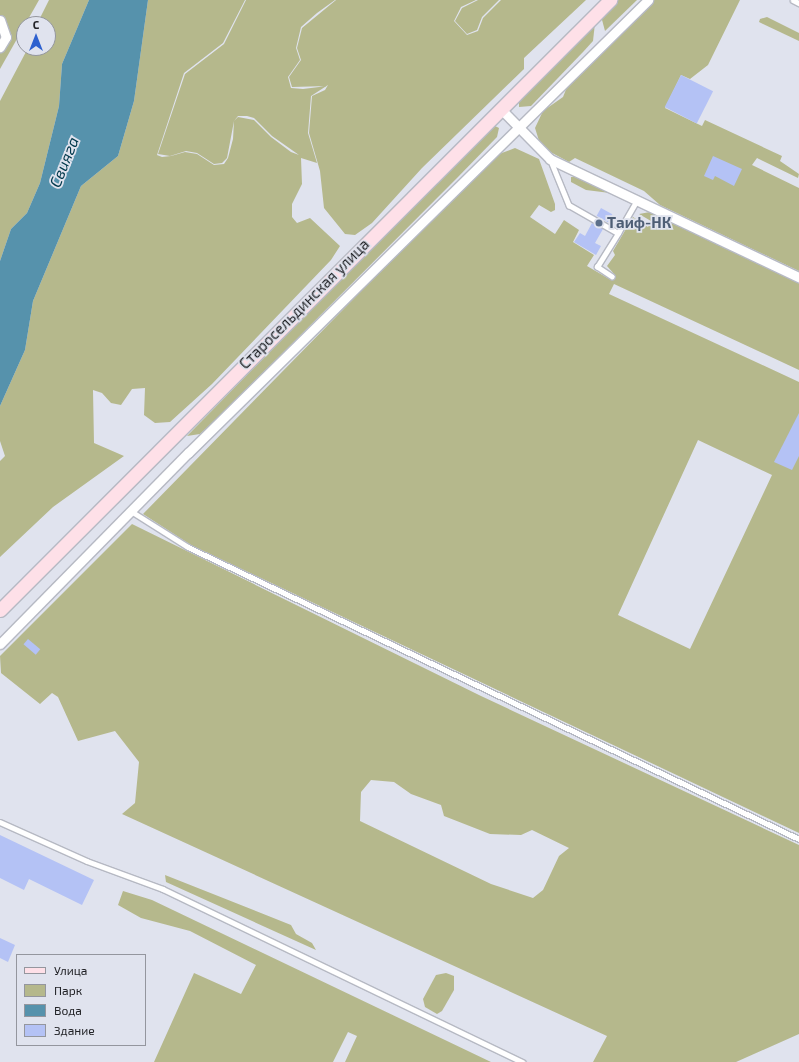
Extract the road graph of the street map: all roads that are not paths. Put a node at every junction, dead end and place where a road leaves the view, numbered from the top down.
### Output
1 (610, 0) edge
2 (648, 0) edge
3 (793, 0) edge
4 (799, 3) edge
5 (0, 20) edge
6 (0, 47) edge
7 (500, 108) junction
8 (517, 128) junction
9 (550, 159) junction
10 (637, 200) junction
11 (618, 233) junction
12 (612, 277) dead end
13 (799, 277) edge
14 (131, 512) junction
15 (0, 610) edge
16 (0, 644) edge
17 (0, 822) edge
18 (799, 839) edge
19 (523, 1062) edge

1 - 7 main road, Старосельдинская улица
2 - 8 street
3 - 4 lane
5 - 6 street
7 - 8 street
7 - 15 main road, Старосельдинская улица
8 - 9 street
8 - 14 street
9 - 10 street
9 - 11 lane
10 - 11 lane
10 - 13 street
11 - 12 lane
14 - 16 street
14 - 18 lane
17 - 19 lane

